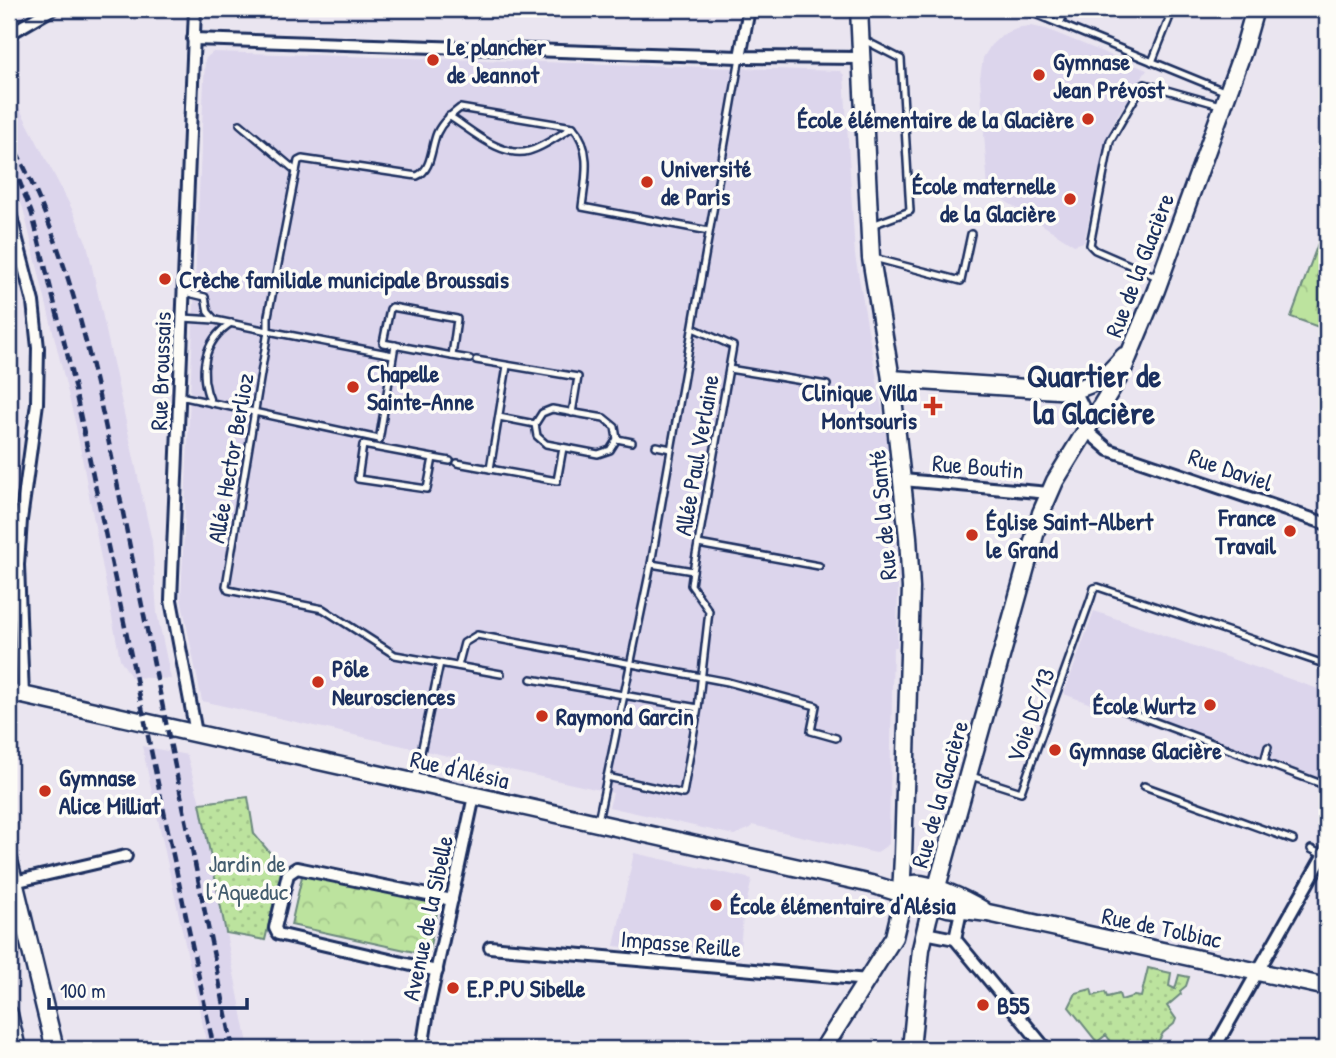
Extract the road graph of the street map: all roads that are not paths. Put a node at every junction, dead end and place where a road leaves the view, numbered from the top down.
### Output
1 (52, 9) edge
2 (195, 9) edge
3 (749, 9) edge
4 (859, 9) edge
5 (1023, 9) edge
6 (1066, 9) edge
7 (1173, 9) edge
8 (1255, 9) edge
9 (1060, 24) junction
10 (9, 34) edge
11 (860, 37) junction
12 (193, 39) junction
13 (740, 57) junction
14 (860, 58) junction
15 (1152, 62) junction
16 (1226, 100) junction
17 (449, 116) junction
18 (240, 124) dead end
19 (573, 127) junction
20 (296, 171) junction
21 (9, 209) edge
22 (869, 226) junction
23 (709, 231) junction
24 (971, 234) dead end
25 (871, 258) junction
26 (1160, 279) junction
27 (184, 292) junction
28 (183, 318) junction
29 (215, 320) junction
30 (232, 323) junction
31 (693, 328) junction
32 (268, 331) junction
33 (395, 345) junction
34 (1132, 346) junction
35 (393, 355) junction
36 (452, 356) junction
37 (507, 366) junction
38 (729, 369) junction
39 (891, 379) junction
40 (827, 385) dead end
41 (1072, 391) junction
42 (180, 396) junction
43 (211, 403) junction
44 (255, 413) junction
45 (572, 413) junction
46 (499, 417) junction
47 (535, 424) junction
48 (1087, 430) junction
49 (379, 439) junction
50 (617, 439) junction
51 (632, 442) dead end
52 (656, 446) dead end
53 (377, 448) junction
54 (563, 448) junction
55 (671, 449) junction
56 (433, 458) junction
57 (490, 469) junction
58 (903, 481) junction
59 (1049, 493) junction
60 (9, 520) edge
61 (21, 520) junction
62 (1327, 524) edge
63 (698, 544) junction
64 (651, 564) junction
65 (819, 566) dead end
66 (693, 571) junction
67 (440, 663) junction
68 (630, 664) junction
69 (1327, 665) edge
70 (458, 666) junction
71 (501, 674) dead end
72 (702, 677) junction
73 (531, 679) dead end
74 (16, 694) edge
75 (624, 695) junction
76 (698, 708) junction
77 (1118, 708) dead end
78 (196, 733) junction
79 (836, 738) dead end
80 (1268, 747) dead end
81 (1264, 762) junction
82 (968, 775) junction
83 (607, 777) junction
84 (414, 782) junction
85 (1144, 786) dead end
86 (1327, 786) edge
87 (474, 796) junction
88 (597, 823) junction
89 (1293, 840) dead end
90 (1311, 849) dead end
91 (1325, 852) edge
92 (126, 856) dead end
93 (9, 861) edge
94 (14, 882) junction
95 (901, 893) junction
96 (934, 896) junction
97 (452, 900) junction
98 (961, 911) junction
99 (988, 913) junction
100 (925, 933) junction
101 (956, 939) junction
102 (491, 947) dead end
103 (436, 971) junction
104 (1257, 971) junction
105 (868, 980) junction
106 (1327, 987) edge
107 (9, 1014) edge
108 (17, 1049) edge
109 (55, 1049) edge
110 (422, 1049) edge
111 (823, 1049) edge
112 (911, 1049) edge
113 (1045, 1049) edge
114 (1214, 1049) edge

1 - 10 street
2 - 12 street, Rue Broussais
3 - 13 street
4 - 11 street, Rue de la Santé
5 - 9 lane
6 - 9 lane
7 - 15 lane
8 - 16 street, Rue de la Glacière
9 - 15 lane
11 - 14 street, Rue de la Santé
11 - 22 lane
12 - 13 street
12 - 27 street, Rue Broussais
13 - 14 street
13 - 23 lane, Allée Paul Verlaine
14 - 22 street, Rue de la Santé
15 - 16 lane
16 - 26 street, Rue de la Glacière
16 - 26 lane
17 - 19 lane
17 - 19 lane
17 - 20 lane
18 - 20 lane
19 - 23 lane
20 - 32 lane, Allée Hector Berlioz
21 - 61 street
22 - 25 street, Rue de la Santé
23 - 31 lane, Allée Paul Verlaine
24 - 25 lane
25 - 39 street, Rue de la Santé
26 - 34 street, Rue de la Glacière
27 - 28 street, Rue Broussais
27 - 29 lane
28 - 29 lane
28 - 42 street, Rue Broussais
29 - 30 lane
30 - 32 lane
30 - 43 lane
31 - 38 lane, Allée Paul Verlaine
31 - 55 lane, Allée Paul Verlaine
32 - 35 lane
32 - 44 lane, Allée Hector Berlioz
33 - 35 lane
33 - 36 lane
33 - 36 lane
34 - 41 street
34 - 48 street, Rue de la Glacière
35 - 49 lane
36 - 37 lane
37 - 45 lane
37 - 46 lane
38 - 40 lane
38 - 63 lane, Allée Paul Verlaine
39 - 41 street
39 - 58 street, Rue de la Santé
41 - 48 street
42 - 43 lane
42 - 78 street, Rue Broussais
43 - 44 lane
44 - 49 lane
44 - 67 lane, Allée Hector Berlioz
45 - 47 lane
45 - 50 lane
46 - 47 lane
46 - 57 lane
47 - 54 lane
48 - 59 street, Rue de la Glacière
48 - 62 street, Rue Daviel
49 - 53 lane
50 - 51 lane
50 - 54 lane
52 - 55 lane
53 - 56 lane
53 - 56 lane
54 - 57 lane
55 - 64 lane, Allée Paul Verlaine
56 - 57 lane
58 - 59 street, Rue Boutin
58 - 95 street, Rue de la Santé
59 - 82 street, Rue de la Glacière
60 - 61 street
61 - 74 street
63 - 65 lane
63 - 66 lane, Allée Paul Verlaine
64 - 66 lane, Allée Paul Verlaine
64 - 68 lane, Allée Paul Verlaine
66 - 72 lane
67 - 70 lane
67 - 84 lane
68 - 70 lane
68 - 72 lane
68 - 75 lane, Allée Paul Verlaine
69 - 82 lane, Voie DC/13
70 - 71 lane
72 - 76 lane
72 - 79 lane
73 - 75 lane
74 - 78 street, Rue d'Alésia
75 - 76 lane
75 - 83 lane, Allée Paul Verlaine
76 - 83 lane
77 - 81 lane
78 - 84 street, Rue d'Alésia
80 - 81 lane
81 - 86 lane
82 - 96 street, Rue de la Glacière
83 - 88 lane, Allée Paul Verlaine
84 - 87 street, Rue d'Alésia
85 - 89 lane
87 - 88 street, Rue d'Alésia
87 - 97 street, Avenue de la Sibelle
88 - 95 street, Rue d'Alésia
90 - 91 lane
91 - 104 street
92 - 94 street
93 - 94 street
94 - 109 street
95 - 96 street, Rue d'Alésia
95 - 105 street, Rue de la Santé
96 - 98 street
96 - 99 street
96 - 100 street, Rue de la Glacière
97 - 103 street, Avenue de la Sibelle
97 - 103 street
98 - 99 street
98 - 101 street
99 - 104 street, Rue de Tolbiac
100 - 101 street
100 - 112 street, Rue de la Glacière
101 - 113 street
102 - 105 street, Impasse Reille
103 - 110 street, Avenue de la Sibelle
104 - 106 street, Rue de Tolbiac
104 - 114 street
105 - 111 street, Rue de la Santé
107 - 108 street

